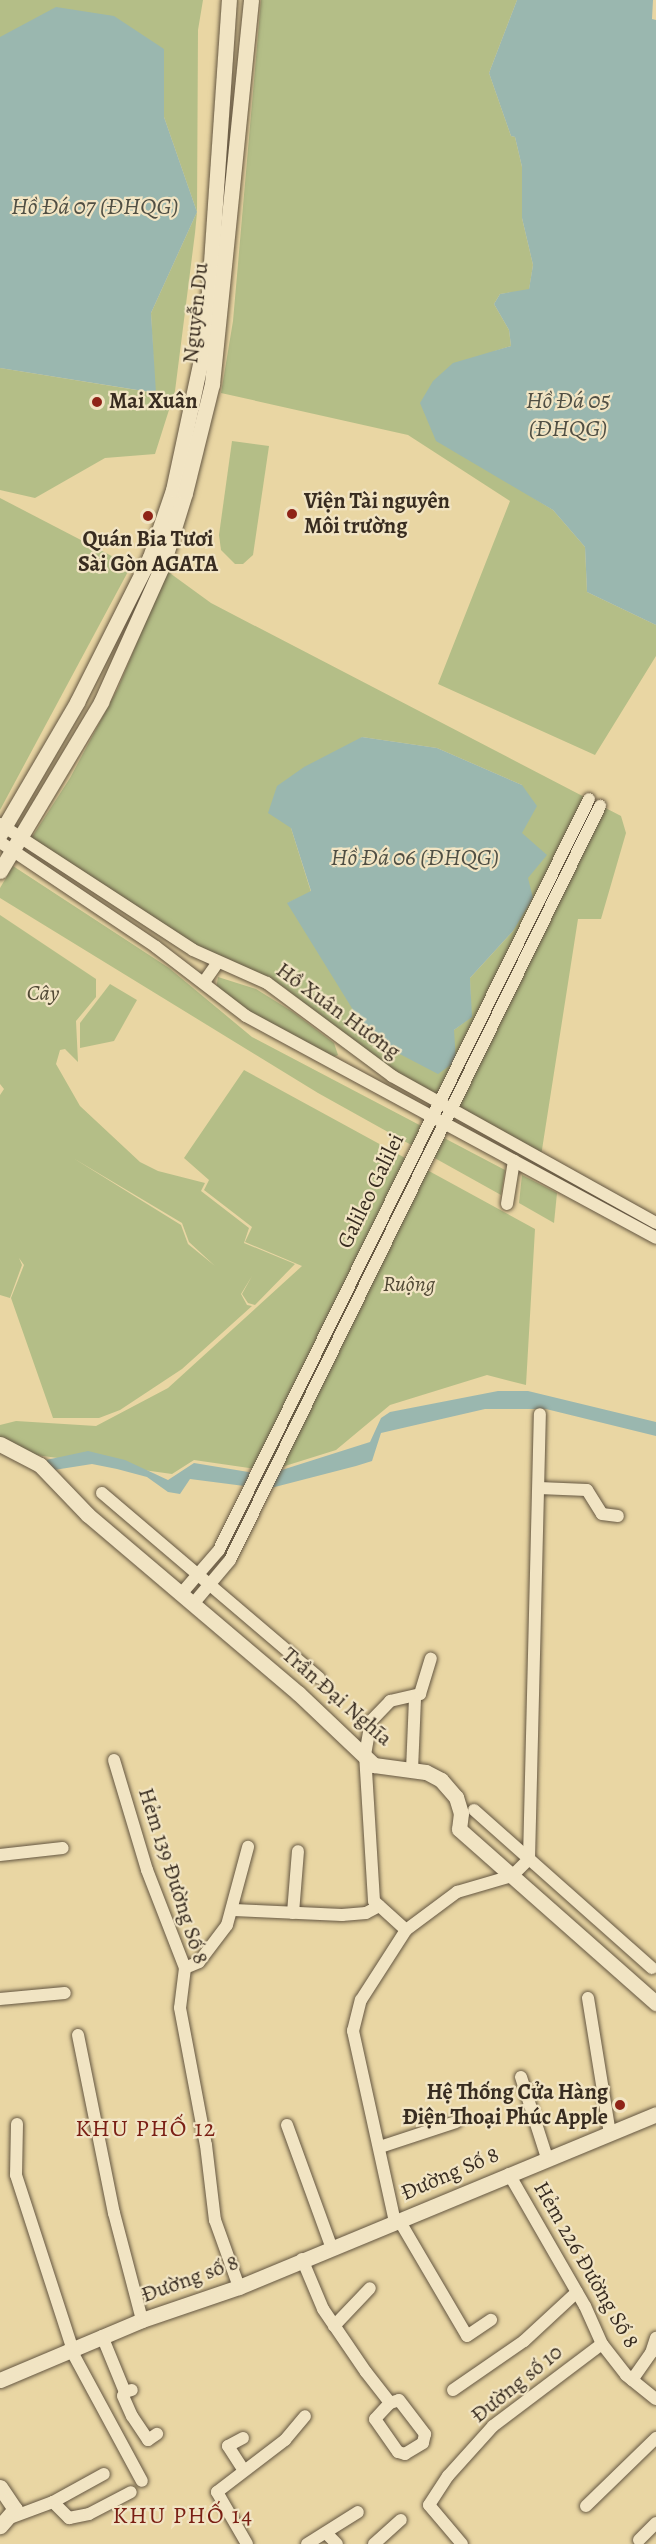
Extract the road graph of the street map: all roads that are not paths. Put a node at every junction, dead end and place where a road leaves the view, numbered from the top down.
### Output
1 (229, 0) edge
2 (251, 0) edge
3 (156, 560) junction
4 (4, 835) edge
5 (21, 837) junction
6 (0, 871) edge
7 (218, 962) junction
8 (204, 982) junction
9 (356, 1052) junction
10 (344, 1071) junction
11 (437, 1102) junction
12 (453, 1111) junction
13 (430, 1117) junction
14 (446, 1125) junction
15 (514, 1161) junction
16 (507, 1204) dead end
17 (656, 1223) edge
18 (656, 1238) edge
19 (540, 1414) dead end
20 (0, 1444) edge
21 (539, 1488) junction
22 (102, 1493) dead end
23 (618, 1516) dead end
24 (224, 1539) junction
25 (237, 1546) junction
26 (197, 1575) junction
27 (208, 1584) junction
28 (187, 1599) junction
29 (431, 1659) dead end
30 (318, 1678) dead end
31 (415, 1698) junction
32 (365, 1755) junction
33 (114, 1760) dead end
34 (412, 1770) junction
35 (474, 1810) dead end
36 (248, 1847) dead end
37 (63, 1848) dead end
38 (298, 1851) dead end
39 (0, 1855) edge
40 (529, 1859) junction
41 (512, 1876) junction
42 (379, 1906) junction
43 (234, 1910) junction
44 (293, 1913) junction
45 (406, 1930) junction
46 (185, 1968) junction
47 (652, 1968) dead end
48 (65, 1994) dead end
49 (588, 1998) dead end
50 (0, 2000) edge
51 (656, 2003) edge
52 (78, 2035) dead end
53 (521, 2077) dead end
54 (656, 2114) edge
55 (456, 2122) dead end
56 (17, 2124) dead end
57 (287, 2125) dead end
58 (610, 2134) junction
59 (380, 2147) junction
60 (547, 2158) junction
61 (509, 2174) junction
62 (397, 2221) junction
63 (331, 2246) junction
64 (302, 2259) junction
65 (239, 2287) junction
66 (370, 2288) dead end
67 (577, 2292) junction
68 (142, 2320) junction
69 (490, 2320) dead end
70 (334, 2326) junction
71 (102, 2336) junction
72 (656, 2338) edge
73 (602, 2344) junction
74 (71, 2348) junction
75 (0, 2380) edge
76 (632, 2380) junction
77 (453, 2391) dead end
78 (656, 2399) edge
79 (390, 2403) junction
80 (305, 2416) dead end
81 (157, 2434) dead end
82 (243, 2438) dead end
83 (656, 2438) edge
84 (243, 2469) junction
85 (104, 2474) dead end
86 (142, 2481) dead end
87 (0, 2487) edge
88 (131, 2492) dead end
89 (53, 2502) junction
90 (586, 2506) dead end
91 (358, 2512) dead end
92 (401, 2520) dead end
93 (5, 2522) edge
94 (656, 2523) edge
95 (327, 2534) junction
96 (639, 2540) dead end
97 (246, 2544) edge
98 (307, 2544) edge
99 (337, 2544) edge
100 (374, 2544) edge
101 (462, 2544) edge

1 - 3 street, Nguyễn Du
2 - 3 street, Nguyễn Du
3 - 4 street, Nguyễn Du
3 - 5 street, Nguyễn Du
4 - 5 street, Nguyễn Du
4 - 6 street, Nguyễn Du
4 - 8 street, Hồ Xuân Hương
5 - 7 street, Hồ Xuân Hương
7 - 8 street
7 - 9 street, Hồ Xuân Hương
8 - 10 street, Hồ Xuân Hương
9 - 10 street
9 - 11 street, Hồ Xuân Hương
10 - 13 street, Hồ Xuân Hương
11 - 12 street, Hồ Xuân Hương
11 - 12 street, Galileo Galilei
11 - 13 street, Galileo Galilei
12 - 14 street, Galileo Galilei
12 - 17 street, Hồ Xuân Hương
13 - 14 street, Hồ Xuân Hương
13 - 24 street, Galileo Galilei
14 - 15 street, Hồ Xuân Hương
14 - 25 street, Galileo Galilei
15 - 16 street
15 - 18 street, Hồ Xuân Hương
19 - 21 street
20 - 28 street, Trần Đại Nghĩa
21 - 23 street
21 - 40 street
22 - 26 street
24 - 25 street
24 - 26 street, Galileo Galilei
25 - 27 street, Galileo Galilei
26 - 27 street
26 - 28 street, Galileo Galilei
27 - 28 street, Galileo Galilei
27 - 30 street
28 - 32 street, Trần Đại Nghĩa
29 - 31 street
31 - 32 street
31 - 34 street
32 - 34 street, Trần Đại Nghĩa
32 - 42 street
33 - 46 street, Hẻm 139 Đường Số 8
34 - 41 street, Trần Đại Nghĩa
35 - 40 street
36 - 43 street
37 - 39 street
38 - 44 street
40 - 41 street
40 - 47 street
41 - 45 street
41 - 51 street, Trần Đại Nghĩa
42 - 44 street
42 - 45 street
43 - 44 street
43 - 46 street
45 - 59 street
46 - 65 street, Hẻm 139 Đường Số 8
48 - 50 street
49 - 58 street
52 - 68 street
53 - 60 street
54 - 58 street, Đường Số 8
55 - 59 street
56 - 74 street
57 - 63 street
58 - 60 street, Đường Số 8
59 - 62 street
60 - 61 street, Đường Số 8
61 - 62 street, Đường Số 8
61 - 67 street, Hẻm 226 Đường Số 8
62 - 63 street, Đường số 8
62 - 69 street
63 - 64 street, Đường số 8
64 - 65 street, Đường số 8
64 - 70 street
65 - 68 street, Đường số 8
66 - 70 street
67 - 73 street, Hẻm 226 Đường Số 8
67 - 77 street
68 - 71 street, Đường số 8
70 - 79 street
71 - 74 street, Đường số 8
71 - 81 street
72 - 76 street
73 - 76 street, Hẻm 226 Đường Số 8
73 - 101 street, Đường số 10
74 - 75 street, Đường số 8
74 - 86 street
76 - 78 street, Hẻm 226 Đường Số 8
79 - 79 street
80 - 84 street
82 - 84 street
83 - 90 street
84 - 97 street
85 - 89 street
87 - 93 street
88 - 89 street
89 - 93 street
91 - 95 street
92 - 100 street
94 - 96 street
95 - 98 street
95 - 99 street

